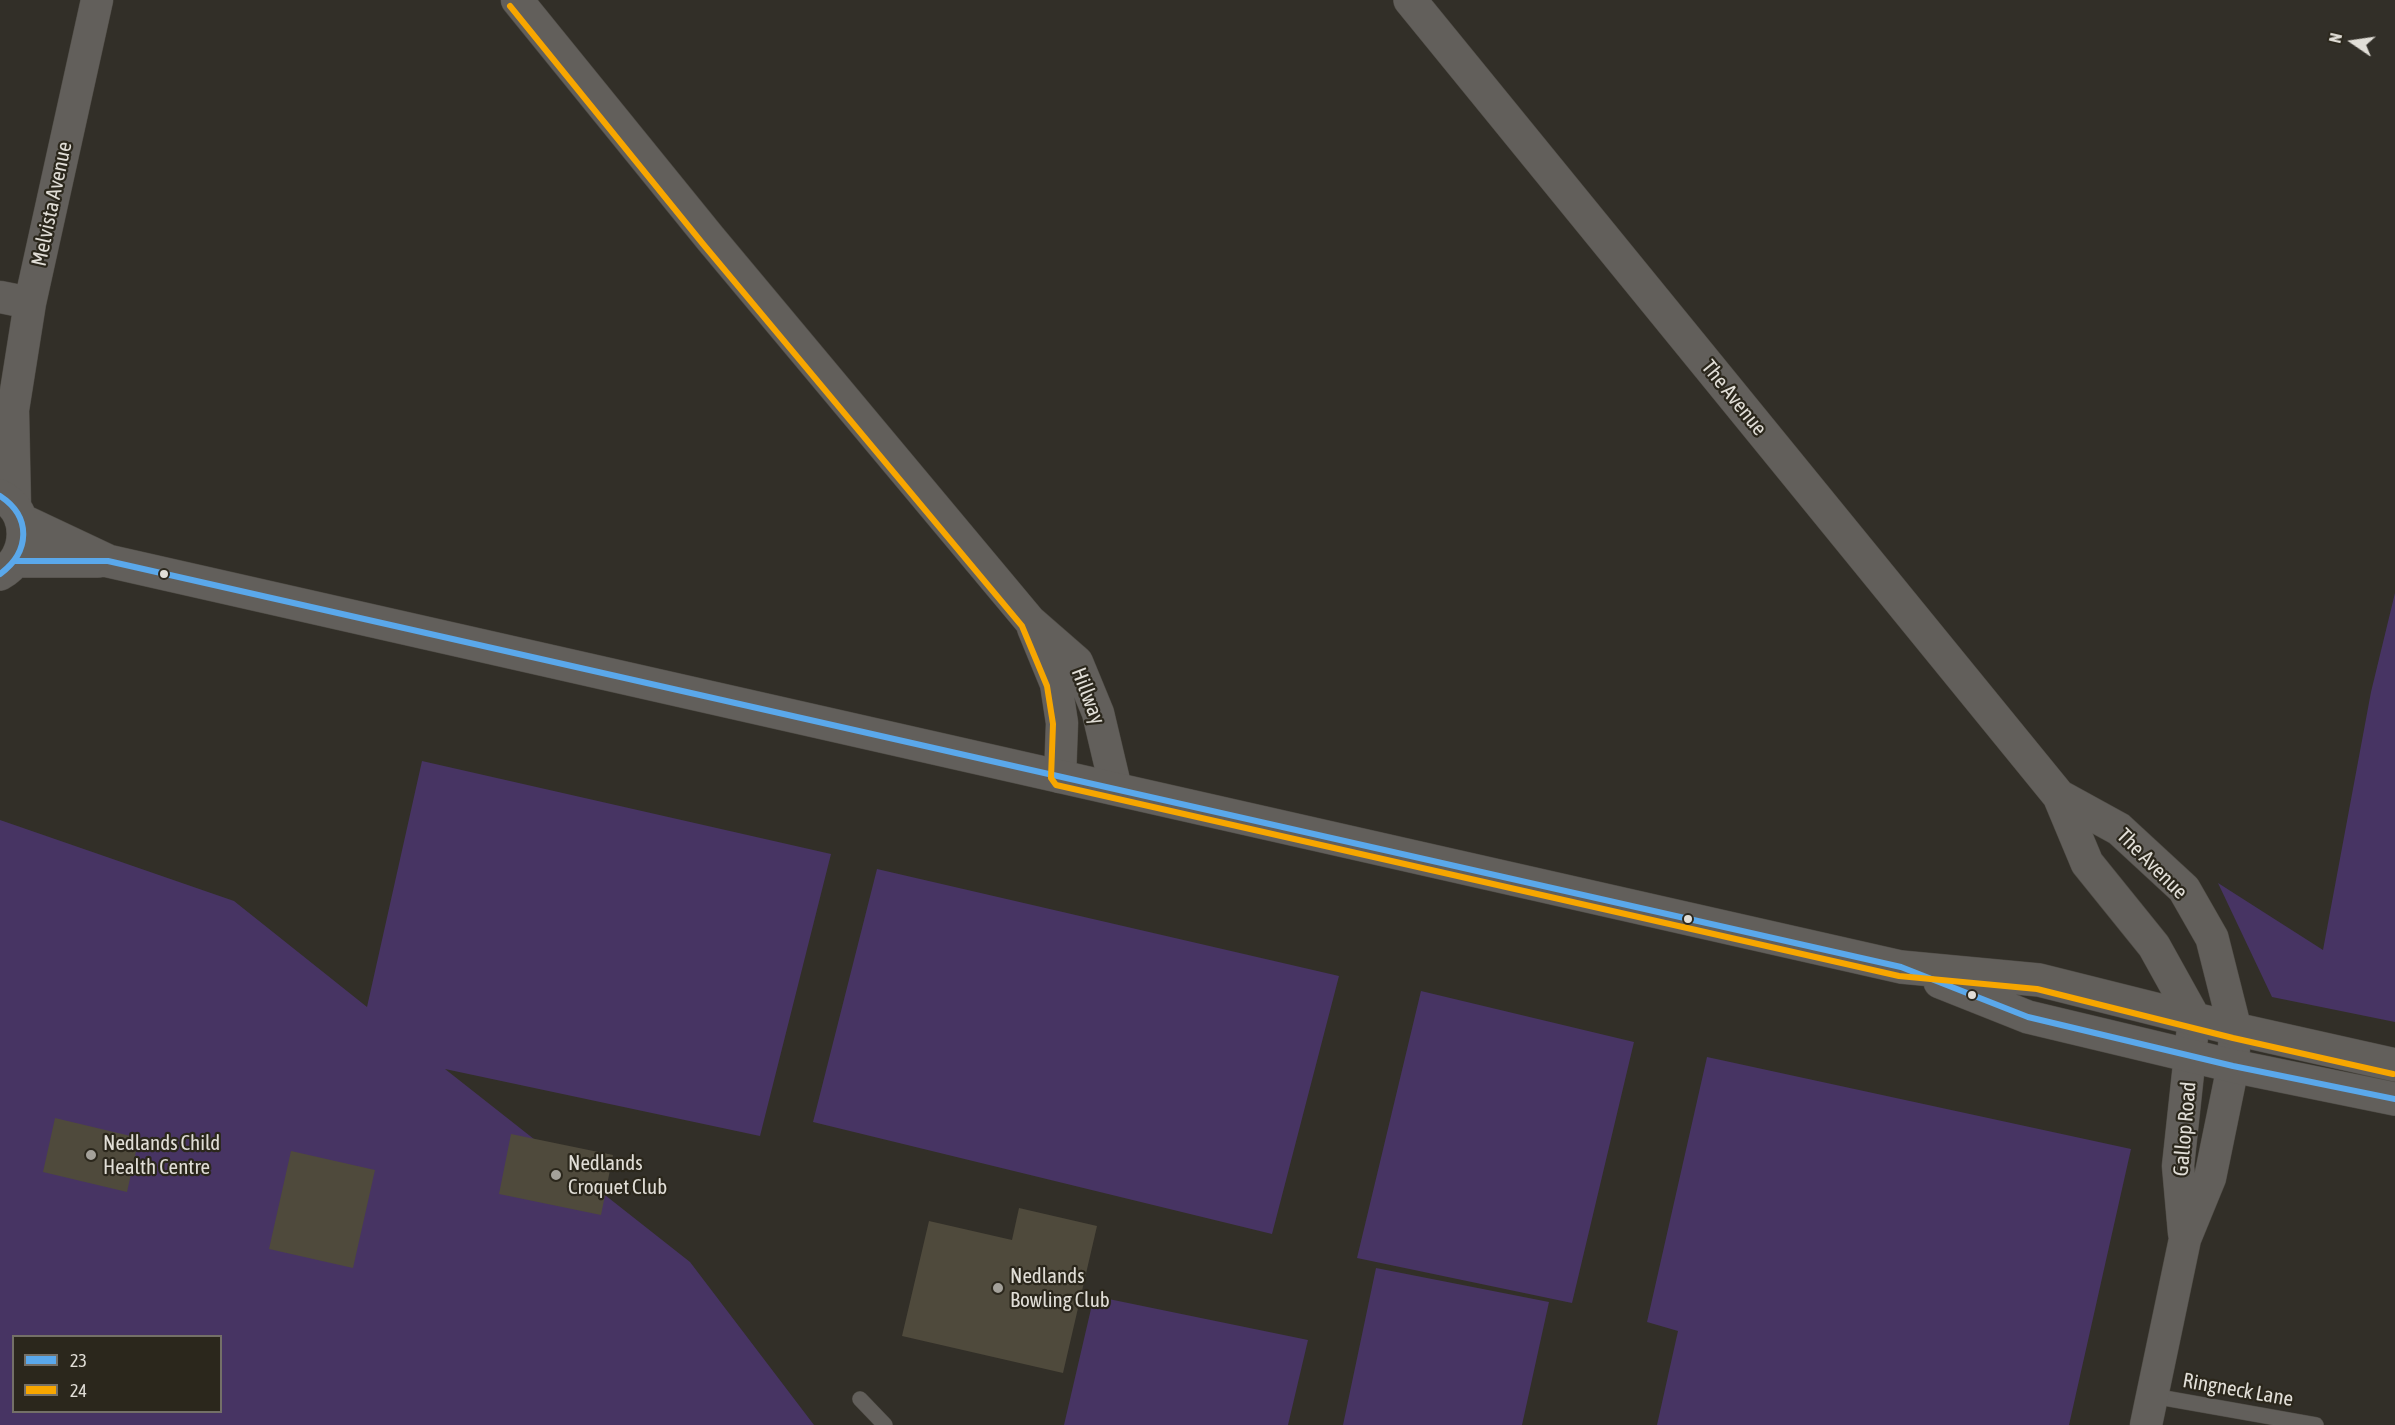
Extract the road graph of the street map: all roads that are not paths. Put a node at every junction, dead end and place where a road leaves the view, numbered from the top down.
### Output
1 (97, 0) edge
2 (517, 0) edge
3 (1410, 0) edge
4 (0, 297) edge
5 (30, 303) junction
6 (13, 410) junction
7 (0, 438) edge
8 (12, 508) edge
9 (108, 561) junction
10 (8, 567) edge
11 (1030, 621) junction
12 (1060, 777) junction
13 (1116, 789) junction
14 (2059, 796) junction
15 (1901, 967) junction
16 (2194, 1018) junction
17 (2235, 1029) junction
18 (2191, 1056) junction
19 (2395, 1065) edge
20 (2233, 1066) junction
21 (2395, 1099) edge
22 (2185, 1239) junction
23 (860, 1399) dead end
24 (2149, 1410) edge
25 (885, 1425) edge
26 (2316, 1425) edge

1 - 5 street, Melvista Avenue
2 - 11 street, Hillway
3 - 14 street, The Avenue
4 - 5 street
5 - 6 street, Melvista Avenue
6 - 7 street, Melvista Avenue
6 - 8 street, Melvista Avenue
8 - 9 street
8 - 10 street
9 - 10 street
9 - 12 street
11 - 12 street, Hillway
11 - 13 street, Hillway
12 - 13 street
13 - 15 street
14 - 16 street, The Avenue
14 - 17 street, The Avenue
15 - 16 street
15 - 18 street
16 - 17 street
16 - 18 street, Gallop Road
17 - 19 street
17 - 20 street, Gallop Road
18 - 20 street
18 - 22 street, Gallop Road
20 - 21 street
20 - 22 street, Gallop Road
22 - 24 street, Gallop Road
23 - 25 lane
24 - 26 lane, Ringneck Lane

